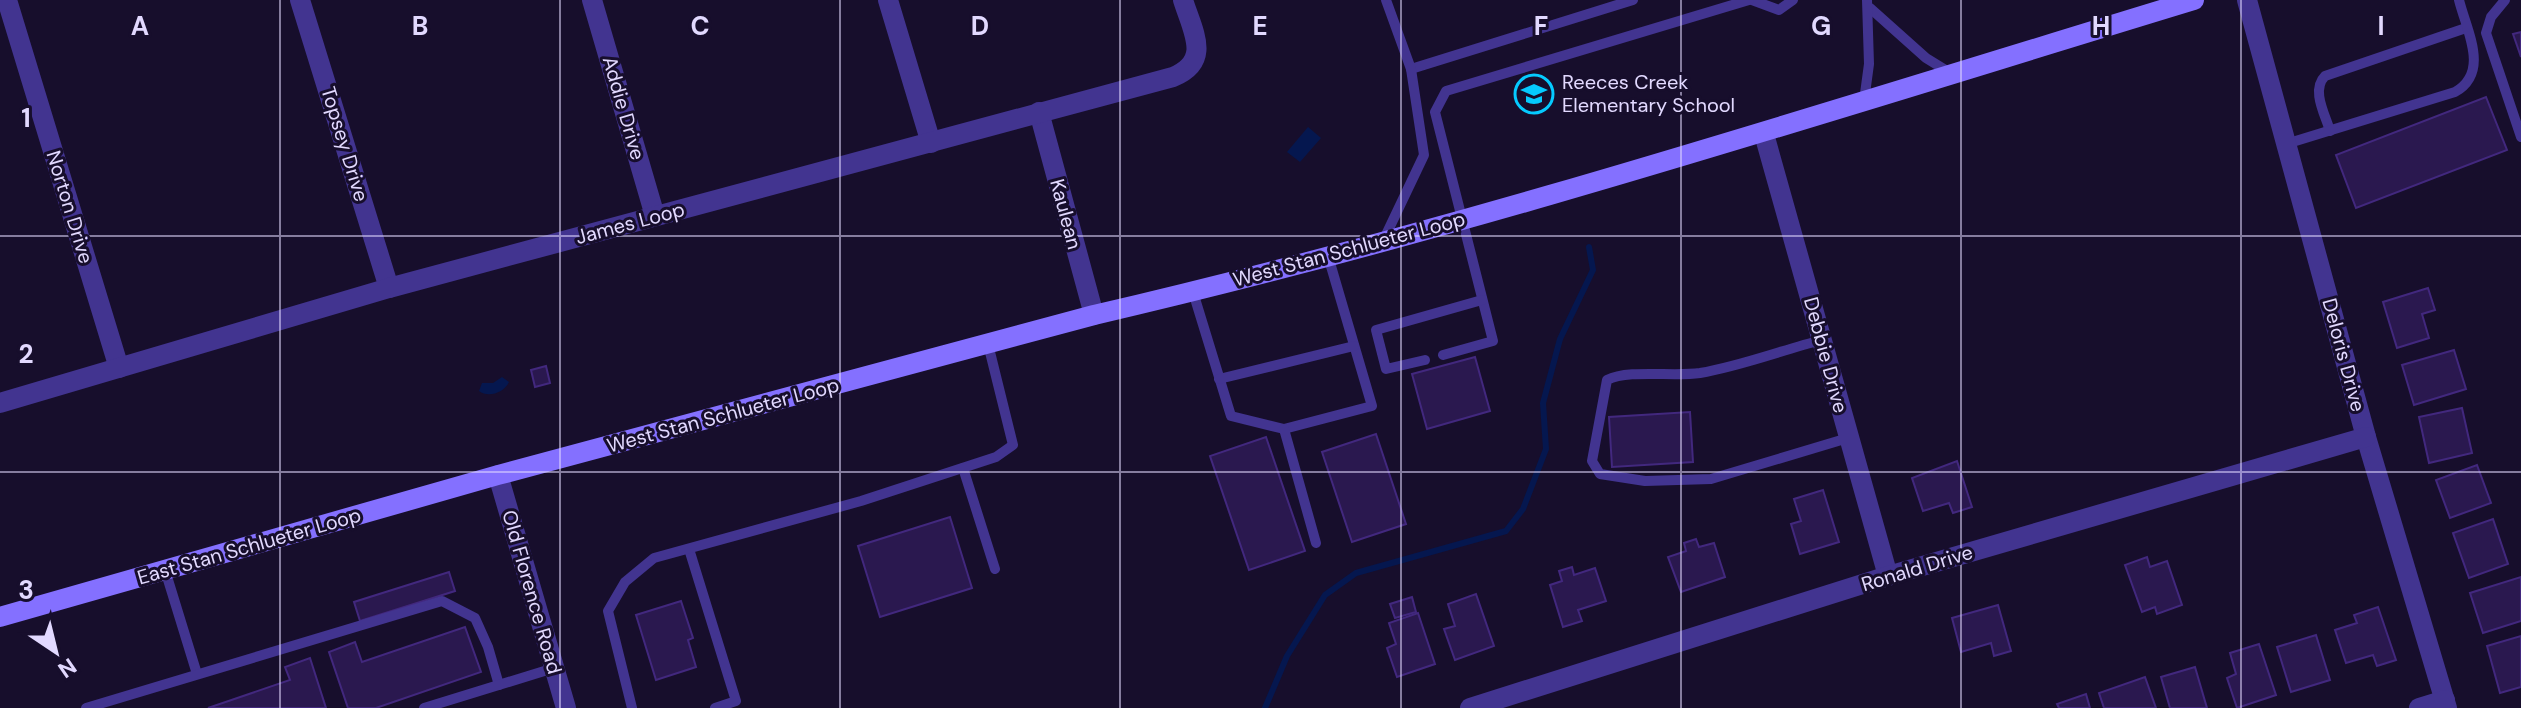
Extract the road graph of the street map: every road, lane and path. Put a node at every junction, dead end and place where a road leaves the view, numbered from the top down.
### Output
1 (7, 0) edge
2 (300, 0) edge
3 (592, 0) edge
4 (888, 0) edge
5 (1183, 0) edge
6 (1386, 0) edge
7 (1633, 0) edge
8 (1750, 0) edge
9 (1793, 0) edge
10 (2194, 0) edge
11 (2247, 0) edge
12 (2459, 0) edge
13 (2505, 0) edge
14 (1869, 4) edge
15 (2466, 28) junction
16 (1411, 69) junction
17 (1952, 74) junction
18 (1864, 103) junction
19 (1039, 112) junction
20 (2330, 131) junction
21 (1764, 134) junction
22 (2521, 137) edge
23 (931, 143) junction
24 (2286, 144) junction
25 (655, 216) junction
26 (1461, 219) junction
27 (1384, 239) junction
28 (1328, 254) junction
29 (389, 288) junction
30 (1193, 292) junction
31 (1482, 300) junction
32 (1094, 315) junction
33 (1822, 340) junction
34 (988, 344) junction
35 (1354, 346) junction
36 (1443, 355) dead end
37 (1425, 360) dead end
38 (119, 368) junction
39 (1219, 379) junction
40 (0, 403) edge
41 (1284, 429) junction
42 (2366, 437) junction
43 (1848, 438) junction
44 (963, 468) junction
45 (498, 475) junction
46 (1316, 543) dead end
47 (689, 549) junction
48 (995, 569) dead end
49 (165, 570) junction
50 (1888, 576) junction
51 (0, 617) edge
52 (554, 668) junction
53 (197, 674) junction
54 (499, 685) junction
55 (2446, 704) edge
56 (86, 708) edge
57 (424, 708) edge
58 (566, 708) edge
59 (632, 708) edge
60 (715, 708) edge
61 (1470, 708) edge
62 (2419, 708) edge

1 - 38 street, Norton Drive
2 - 29 street, Topsey Drive
3 - 25 street, Addie Drive
4 - 23 street
5 - 19 street, James Loop
6 - 16 lane
7 - 16 lane
8 - 9 lane
8 - 26 lane
10 - 17 main road, West Stan Schlueter Loop
11 - 24 street, Deloris Drive
12 - 15 lane
13 - 22 lane
14 - 17 lane
14 - 18 lane
15 - 20 lane
15 - 20 lane
16 - 27 lane
17 - 18 main road, West Stan Schlueter Loop
18 - 21 main road, West Stan Schlueter Loop
19 - 23 street, James Loop
19 - 32 street, Kaulean
20 - 24 lane
21 - 26 main road, West Stan Schlueter Loop
21 - 33 street, Debbie Drive
23 - 25 street, James Loop
24 - 42 street, Deloris Drive
25 - 29 street, James Loop
26 - 27 main road, West Stan Schlueter Loop
26 - 31 lane
27 - 28 main road, West Stan Schlueter Loop
28 - 30 main road, West Stan Schlueter Loop
28 - 35 lane
29 - 38 street, James Loop
30 - 32 main road, West Stan Schlueter Loop
30 - 39 lane
31 - 36 lane
31 - 37 lane
32 - 34 main road, West Stan Schlueter Loop
33 - 43 street, Debbie Drive
33 - 43 lane
34 - 44 lane
34 - 45 main road, West Stan Schlueter Loop
35 - 39 lane
35 - 41 lane
38 - 40 street, James Loop
39 - 41 lane
41 - 46 lane
42 - 50 street, Ronald Drive
42 - 55 street, Deloris Drive
43 - 50 street, Debbie Drive
44 - 47 lane
44 - 48 lane
45 - 49 main road, East Stan Schlueter Loop
45 - 52 street, Old Florence Road
47 - 59 lane
47 - 60 lane
49 - 51 main road, East Stan Schlueter Loop
49 - 53 lane
50 - 61 street, Ronald Drive
52 - 54 lane
52 - 58 street, Old Florence Road
53 - 54 lane
53 - 56 lane
54 - 57 lane
55 - 62 street

